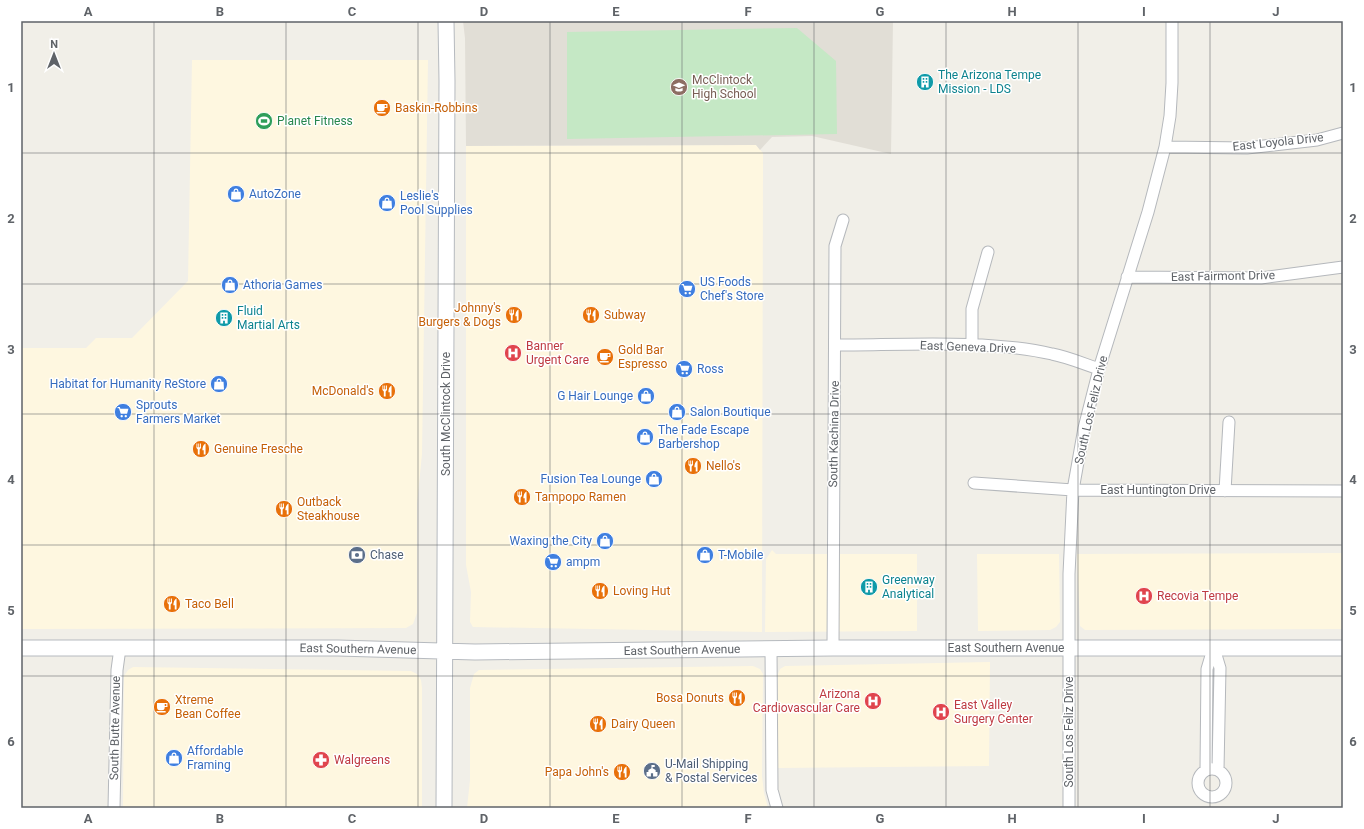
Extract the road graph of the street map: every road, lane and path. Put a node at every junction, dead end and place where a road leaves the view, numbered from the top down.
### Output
1 (446, 21) edge
2 (1172, 21) edge
3 (1343, 133) edge
4 (1165, 147) junction
5 (843, 220) dead end
6 (988, 252) dead end
7 (1343, 267) edge
8 (1127, 277) junction
9 (835, 345) junction
10 (972, 345) junction
11 (1099, 369) junction
12 (1229, 422) dead end
13 (974, 483) dead end
14 (1072, 490) junction
15 (1225, 490) junction
16 (1343, 490) edge
17 (21, 648) edge
18 (120, 648) junction
19 (833, 648) junction
20 (1069, 648) junction
21 (1214, 648) junction
22 (1343, 648) edge
23 (771, 649) junction
24 (445, 651) junction
25 (1206, 770) junction
26 (1218, 770) junction
27 (114, 808) edge
28 (444, 808) edge
29 (776, 808) edge
30 (1069, 808) edge

1 - 24 main road, South McClintock Drive
2 - 4 street, South Los Feliz Drive
3 - 4 street, East Loyola Drive
4 - 8 street, South Los Feliz Drive
5 - 9 street, South Kachina Drive
6 - 10 street
7 - 8 street, East Fairmont Drive
8 - 11 street, South Los Feliz Drive
9 - 10 street, East Geneva Drive
9 - 19 street, South Kachina Drive
10 - 11 street, East Geneva Drive
11 - 14 street, South Los Feliz Drive
12 - 15 street
13 - 14 street, East Huntington Drive
14 - 15 street, East Huntington Drive
14 - 20 street, South Los Feliz Drive
15 - 16 street, East Huntington Drive
17 - 18 main road, East Southern Avenue
18 - 24 main road, East Southern Avenue
18 - 27 street, South Butte Avenue
19 - 20 main road, East Southern Avenue
19 - 23 main road, East Southern Avenue
20 - 21 main road, East Southern Avenue
20 - 30 street, South Los Feliz Drive
21 - 22 main road, East Southern Avenue
21 - 25 street
21 - 26 street
23 - 24 main road, East Southern Avenue
23 - 29 street
24 - 28 main road, South McClintock Drive
25 - 26 street
25 - 26 street

